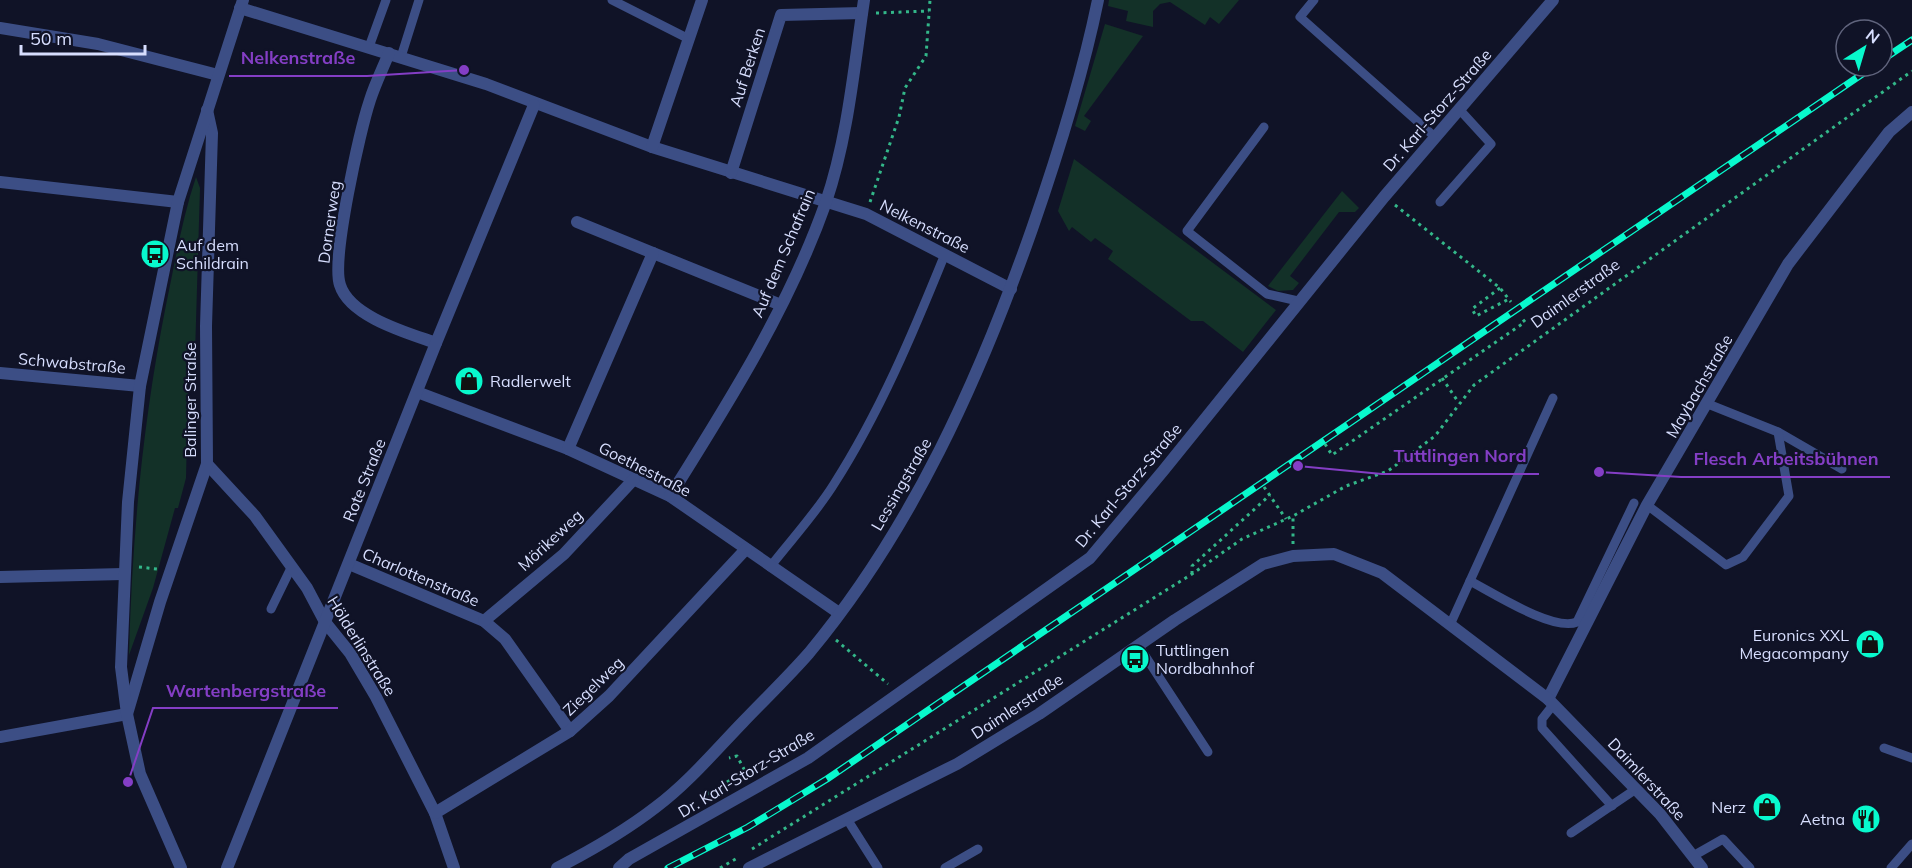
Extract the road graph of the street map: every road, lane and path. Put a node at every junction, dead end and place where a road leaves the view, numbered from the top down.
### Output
1 (386, 0) edge
2 (419, 0) edge
3 (612, 0) edge
4 (702, 0) edge
5 (930, 0) edge
6 (1098, 0) edge
7 (1314, 0) edge
8 (1553, 0) edge
9 (242, 4) edge
10 (863, 6) edge
11 (929, 11) junction
12 (0, 28) edge
13 (689, 39) junction
14 (369, 47) junction
15 (389, 53) junction
16 (401, 57) junction
17 (1912, 71) edge
18 (218, 75) junction
19 (534, 105) junction
20 (1459, 109) junction
21 (207, 110) junction
22 (1912, 112) edge
23 (1264, 127) dead end
24 (1435, 137) junction
25 (652, 147) junction
26 (731, 173) junction
27 (0, 182) edge
28 (1384, 197) junction
29 (178, 202) junction
30 (826, 202) junction
31 (1440, 202) dead end
32 (866, 214) junction
33 (577, 222) dead end
34 (653, 253) junction
35 (945, 254) junction
36 (1500, 288) junction
37 (1011, 289) junction
38 (1298, 301) junction
39 (781, 305) junction
40 (1521, 317) dead end
41 (436, 343) junction
42 (0, 374) edge
43 (1442, 378) junction
44 (140, 386) junction
45 (417, 392) junction
46 (1553, 398) dead end
47 (1459, 403) junction
48 (1708, 404) junction
49 (1778, 432) junction
50 (1325, 444) dead end
51 (568, 449) junction
52 (207, 464) junction
53 (1842, 469) dead end
54 (634, 479) junction
55 (1264, 487) dead end
56 (1270, 495) junction
57 (670, 496) junction
58 (1634, 503) dead end
59 (1647, 505) junction
60 (1293, 516) junction
61 (1286, 519) junction
62 (746, 549) junction
63 (1293, 556) junction
64 (349, 564) junction
65 (292, 566) junction
66 (770, 567) junction
67 (124, 569) junction
68 (170, 571) junction
69 (1192, 574) junction
70 (0, 577) edge
71 (1470, 581) junction
72 (271, 609) dead end
73 (839, 613) junction
74 (484, 621) junction
75 (326, 622) junction
76 (1450, 625) junction
77 (843, 645) dead end
78 (1138, 645) junction
79 (886, 683) dead end
80 (1551, 702) junction
81 (127, 714) junction
82 (570, 731) junction
83 (0, 737) edge
84 (1884, 748) dead end
85 (1208, 752) dead end
86 (1912, 758) edge
87 (721, 765) dead end
88 (1636, 789) junction
89 (1612, 806) junction
90 (435, 813) junction
91 (847, 819) junction
92 (692, 825) junction
93 (1571, 833) dead end
94 (1912, 844) edge
95 (978, 849) dead end
96 (1693, 856) junction
97 (181, 868) edge
98 (227, 868) edge
99 (454, 868) edge
100 (557, 868) edge
101 (619, 868) edge
102 (720, 868) edge
103 (748, 868) edge
104 (878, 868) edge
105 (945, 868) edge
106 (1702, 868) edge
107 (1750, 868) edge
108 (1891, 868) edge

1 - 14 lane
2 - 16 lane
3 - 13 lane
4 - 13 street
5 - 11 path
6 - 37 street, Lessingstraße
7 - 24 lane
8 - 20 street, Dr. Karl-Storz-Straße
9 - 14 street, Nelkenstraße
9 - 18 street, Balinger Straße
10 - 11 path
10 - 26 street, Auf Berken
10 - 30 street, Auf dem Schafrain
11 - 32 path
12 - 18 street
13 - 25 street
14 - 15 street, Nelkenstraße
15 - 16 street, Nelkenstraße
15 - 41 street, Dornerweg
16 - 19 street, Nelkenstraße
17 - 47 path, Daimlerstraße
18 - 21 street, Balinger Straße
19 - 25 street, Nelkenstraße
19 - 41 street, Rote Straße
20 - 24 street, Dr. Karl-Storz-Straße
20 - 31 lane
21 - 29 street, Balinger Straße
21 - 52 street, Balinger Straße
22 - 48 street, Maybachstraße
23 - 38 lane
24 - 28 street, Dr. Karl-Storz-Straße
25 - 26 street, Nelkenstraße
26 - 30 street, Nelkenstraße
27 - 29 street
28 - 36 path
28 - 38 street, Dr. Karl-Storz-Straße
29 - 44 street, Balinger Straße
30 - 32 street, Nelkenstraße
30 - 39 street, Auf dem Schafrain
32 - 35 street, Nelkenstraße
33 - 34 street
34 - 39 street
34 - 51 street
35 - 37 street, Nelkenstraße
35 - 66 lane
36 - 36 path
37 - 73 street, Lessingstraße
38 - 92 street, Dr. Karl-Storz-Straße
39 - 57 street, Auf dem Schafrain
40 - 43 path
41 - 45 street, Rote Straße
42 - 44 street, Schwabstraße
43 - 47 path
43 - 50 path
44 - 67 street, Balinger Straße
45 - 51 street, Goethestraße
45 - 64 street, Rote Straße
46 - 71 lane
47 - 60 path, Daimlerstraße
48 - 49 lane
48 - 59 street, Maybachstraße
49 - 53 lane
49 - 59 lane
51 - 54 street, Goethestraße
52 - 65 street, Hölderlinstraße
52 - 68 street, Balinger Straße
54 - 57 street, Goethestraße
54 - 74 street, Mörikeweg
55 - 56 path
56 - 61 path
56 - 69 path
57 - 62 street, Goethestraße
58 - 71 lane
59 - 80 street, Maybachstraße
60 - 61 path, Daimlerstraße
60 - 63 path
61 - 69 path, Daimlerstraße
62 - 66 street, Goethestraße
62 - 82 street, Ziegelweg
63 - 76 street, Daimlerstraße
63 - 78 street, Daimlerstraße
64 - 74 street, Charlottenstraße
64 - 75 street, Rote Straße
65 - 72 lane
65 - 75 street, Hölderlinstraße
66 - 73 street, Goethestraße
67 - 68 path
67 - 70 street
67 - 81 street, Balinger Straße
68 - 81 street, Balinger Straße
69 - 102 path, Daimlerstraße
71 - 76 lane
73 - 100 street, Lessingstraße
74 - 82 street, Charlottenstraße
75 - 90 street, Hölderlinstraße
75 - 98 street, Rote Straße
76 - 80 street, Daimlerstraße
77 - 79 path
78 - 85 lane
78 - 91 street, Daimlerstraße
80 - 88 street, Daimlerstraße
80 - 89 lane
81 - 83 street
81 - 97 street, Balinger Straße
82 - 90 street, Ziegelweg
84 - 86 lane
87 - 92 path
88 - 89 lane
88 - 96 street, Daimlerstraße
89 - 93 lane
90 - 99 street, Hölderlinstraße
91 - 103 street, Daimlerstraße
91 - 104 lane
92 - 101 street, Dr. Karl-Storz-Straße
94 - 108 lane
95 - 105 lane
96 - 106 street, Daimlerstraße
96 - 107 lane

